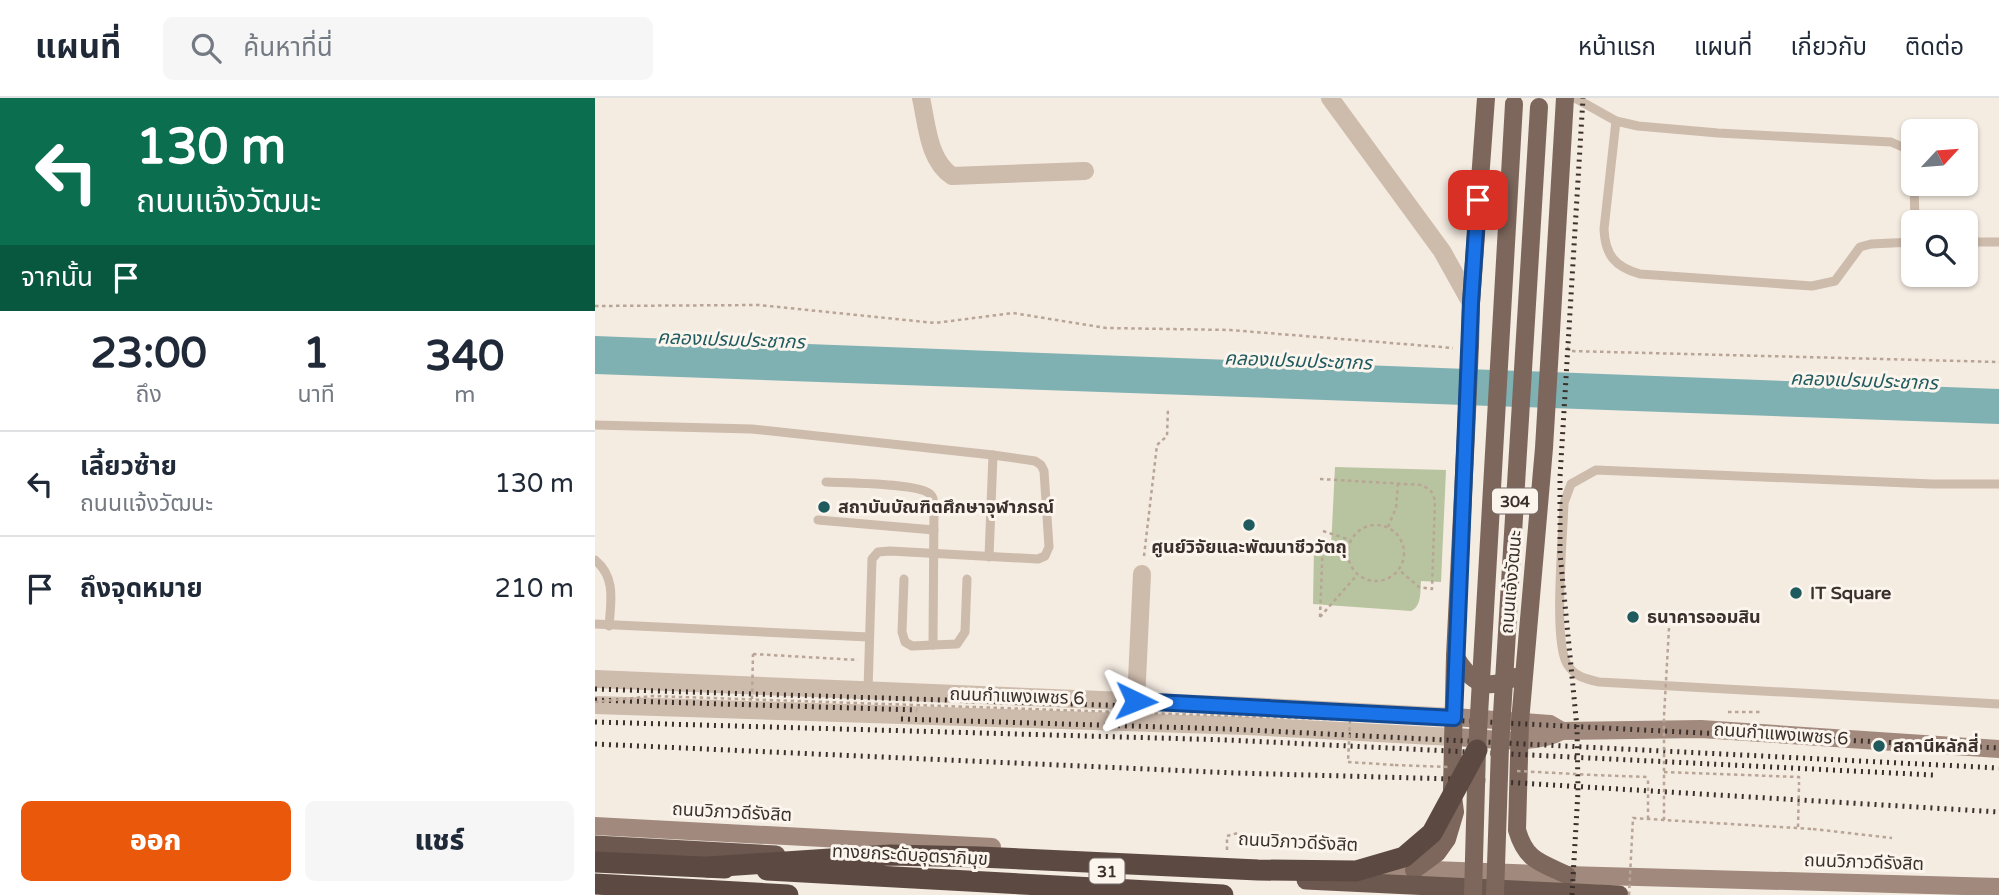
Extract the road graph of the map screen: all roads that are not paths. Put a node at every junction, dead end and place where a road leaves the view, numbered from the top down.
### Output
1 (921, 98) edge
2 (1331, 98) edge
3 (1486, 98) edge
4 (1565, 98) edge
5 (1575, 98) edge
6 (1514, 101) edge
7 (1540, 102) edge
8 (1616, 121) junction
9 (1901, 146) edge
10 (1085, 171) dead end
11 (1978, 242) edge
12 (1999, 242) edge
13 (1901, 243) edge
14 (1471, 303) junction
15 (595, 425) edge
16 (993, 455) junction
17 (826, 482) dead end
18 (1999, 484) edge
19 (818, 520) dead end
20 (934, 530) junction
21 (933, 553) junction
22 (989, 557) junction
23 (595, 560) edge
24 (1142, 574) road end
25 (904, 579) dead end
26 (967, 579) dead end
27 (595, 624) edge
28 (609, 626) junction
29 (869, 637) junction
30 (933, 645) junction
31 (1455, 656) junction
32 (1525, 658) junction
33 (603, 680) edge
34 (868, 690) junction
35 (1136, 701) junction
36 (600, 704) edge
37 (1999, 704) edge
38 (1454, 718) junction
39 (1520, 731) junction
40 (1453, 737) junction
41 (1999, 749) edge
42 (1477, 750) junction
43 (595, 826) edge
44 (595, 845) edge
45 (595, 862) edge
46 (708, 867) junction
47 (1414, 870) junction
48 (1567, 875) junction
49 (595, 884) edge
50 (1999, 887) edge
51 (788, 895) edge
52 (1223, 895) edge
53 (1473, 895) edge
54 (1495, 895) edge
55 (1619, 895) edge

1 - 10 street
2 - 14 street
3 - 14 main road
4 - 32 main road, ถนนแจ้งวัฒนะ
5 - 8 lane
6 - 42 main road, ถนนแจ้งวัฒนะ / 304, bridge
7 - 54 main road, ถนนแจ้งวัฒนะ / 304, bridge
8 - 9 lane
8 - 13 lane
11 - 12 lane
14 - 31 main road, bridge
15 - 16 lane
16 - 22 lane
16 - 22 lane
17 - 20 lane
18 - 37 lane
19 - 20 lane
20 - 21 lane
21 - 22 lane
21 - 29 lane
21 - 30 lane
23 - 28 lane
24 - 35 street
25 - 30 lane
26 - 30 lane
27 - 28 lane
28 - 29 lane
29 - 34 lane
31 - 32 main road
31 - 38 main road
32 - 39 main road, ถนนแจ้งวัฒนะ
33 - 34 street, ถนนกำแพงเพชร 6
33 - 36 street
34 - 35 street, ถนนกำแพงเพชร 6
35 - 38 street, ถนนกำแพงเพชร 6
36 - 40 street, ถนนกำแพงเพชร 6
38 - 39 main road, ถนนกำแพงเพชร 6
38 - 40 main road
39 - 40 main road, ถนนกำแพงเพชร 6
39 - 41 main road, ถนนกำแพงเพชร 6
39 - 48 main road, ถนนแจ้งวัฒนะ
40 - 47 main road
42 - 46 highway, bridge
42 - 53 main road, ถนนแจ้งวัฒนะ / 304, bridge
43 - 47 main road, ถนนวิภาวดีรังสิต / 31
44 - 55 highway, 31
45 - 46 highway, ทางยกระดับอุตราภิมุข / 31
46 - 52 highway, ทางยกระดับอุตราภิมุข / 31, bridge
47 - 48 main road, ถนนวิภาวดีรังสิต / 31
48 - 50 main road, ถนนวิภาวดีรังสิต / 31
49 - 51 highway

